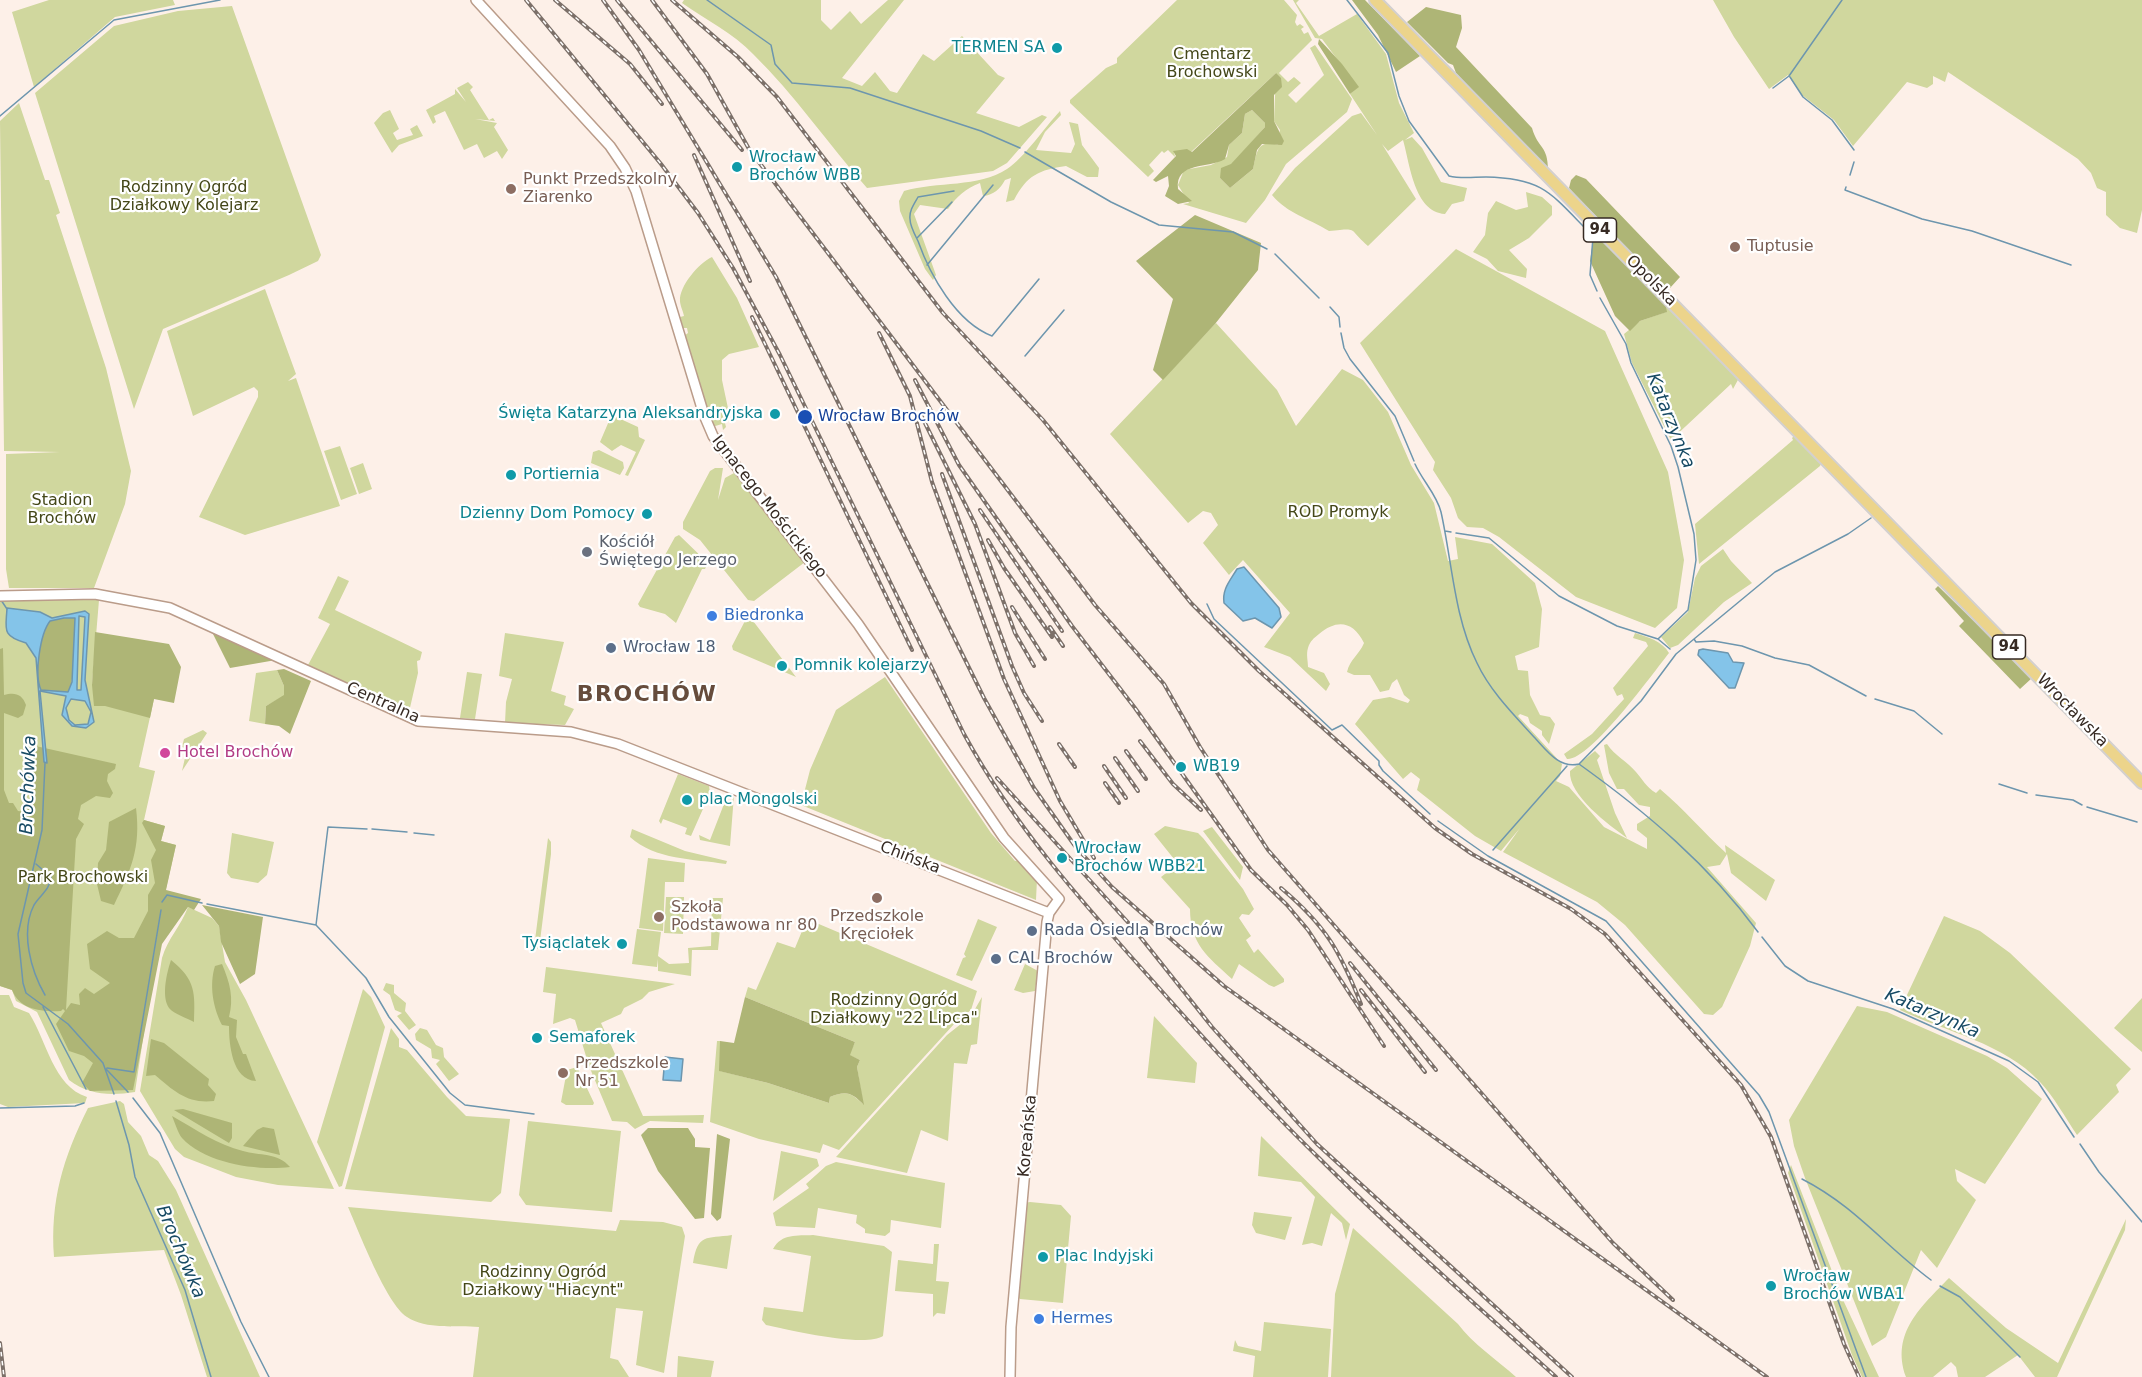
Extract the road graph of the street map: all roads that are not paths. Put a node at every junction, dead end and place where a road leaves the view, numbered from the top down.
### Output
1 (476, 0) edge
2 (1375, 0) edge
3 (1877, 512) joint
4 (2, 596) edge
5 (2142, 783) edge
6 (771, 803) joint
7 (1049, 913) junction
8 (1010, 1377) edge

1 - 7 street, Ignacego Mościckiego
2 - 3 main road, Opolska / 94
3 - 5 main road, Wrocławska / 94
4 - 6 street, Centralna
6 - 7 street, Chińska
7 - 8 street, Koreańska

